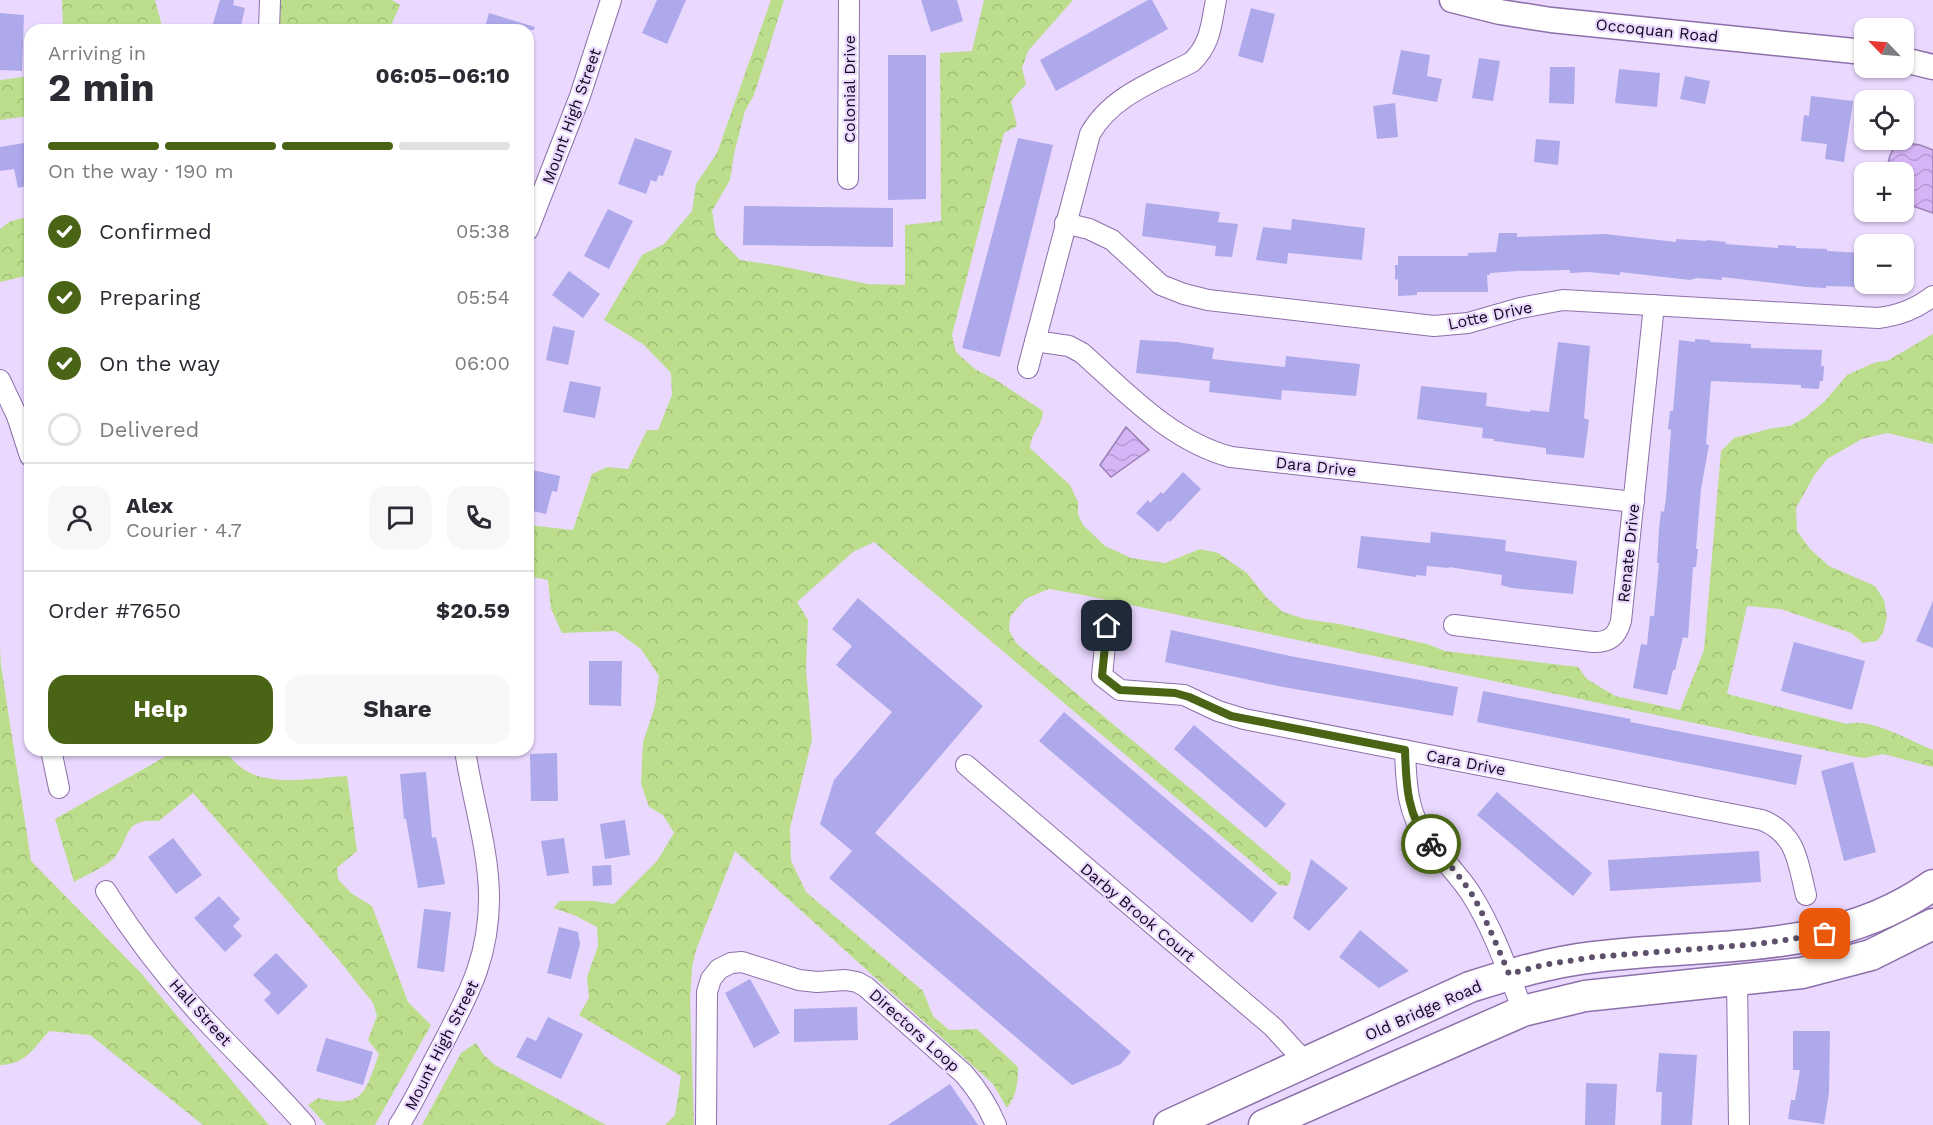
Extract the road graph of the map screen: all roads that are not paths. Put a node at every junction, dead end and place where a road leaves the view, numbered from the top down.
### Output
1 (270, 0) edge
2 (611, 0) edge
3 (849, 0) edge
4 (1216, 0) edge
5 (1452, 0) edge
6 (268, 24) edge
7 (1854, 51) edge
8 (1914, 62) edge
9 (1933, 67) edge
10 (848, 179) dead end
11 (534, 215) edge
12 (1065, 223) junction
13 (1933, 296) edge
14 (1654, 305) junction
15 (1035, 340) junction
16 (1028, 368) dead end
17 (0, 380) edge
18 (24, 438) edge
19 (1634, 502) junction
20 (1454, 625) dead end
21 (1107, 626) dead end
22 (1405, 750) junction
23 (52, 756) edge
24 (466, 756) edge
25 (966, 765) dead end
26 (59, 788) dead end
27 (1933, 885) edge
28 (106, 891) dead end
29 (1806, 895) dead end
30 (1933, 924) edge
31 (1509, 974) junction
32 (1737, 980) junction
33 (1523, 1011) junction
34 (1306, 1063) junction
35 (305, 1125) edge
36 (399, 1125) edge
37 (706, 1125) edge
38 (996, 1125) edge
39 (1169, 1125) edge
40 (1264, 1125) edge
41 (1739, 1125) edge

1 - 6 street
2 - 11 street, Mount High Street
3 - 10 street, Colonial Drive
4 - 12 street
5 - 7 street, Occoquan Road
8 - 9 street
12 - 14 street, Lotte Drive
12 - 15 street
13 - 14 street, Lotte Drive
14 - 19 street, Renate Drive
15 - 16 street
15 - 19 street, Dara Drive
17 - 18 street
19 - 20 street, Renate Drive
21 - 22 street, Cara Drive
22 - 29 street, Cara Drive
22 - 31 street
23 - 26 street
24 - 36 street, Mount High Street
25 - 34 street, Darby Brook Court
27 - 31 main road, Old Bridge Road
28 - 35 street, Hall Street
30 - 32 main road
31 - 33 street
31 - 34 main road, Old Bridge Road
32 - 33 main road
32 - 41 street
33 - 40 main road
34 - 39 main road, Old Bridge Road
37 - 38 street, Directors Loop

